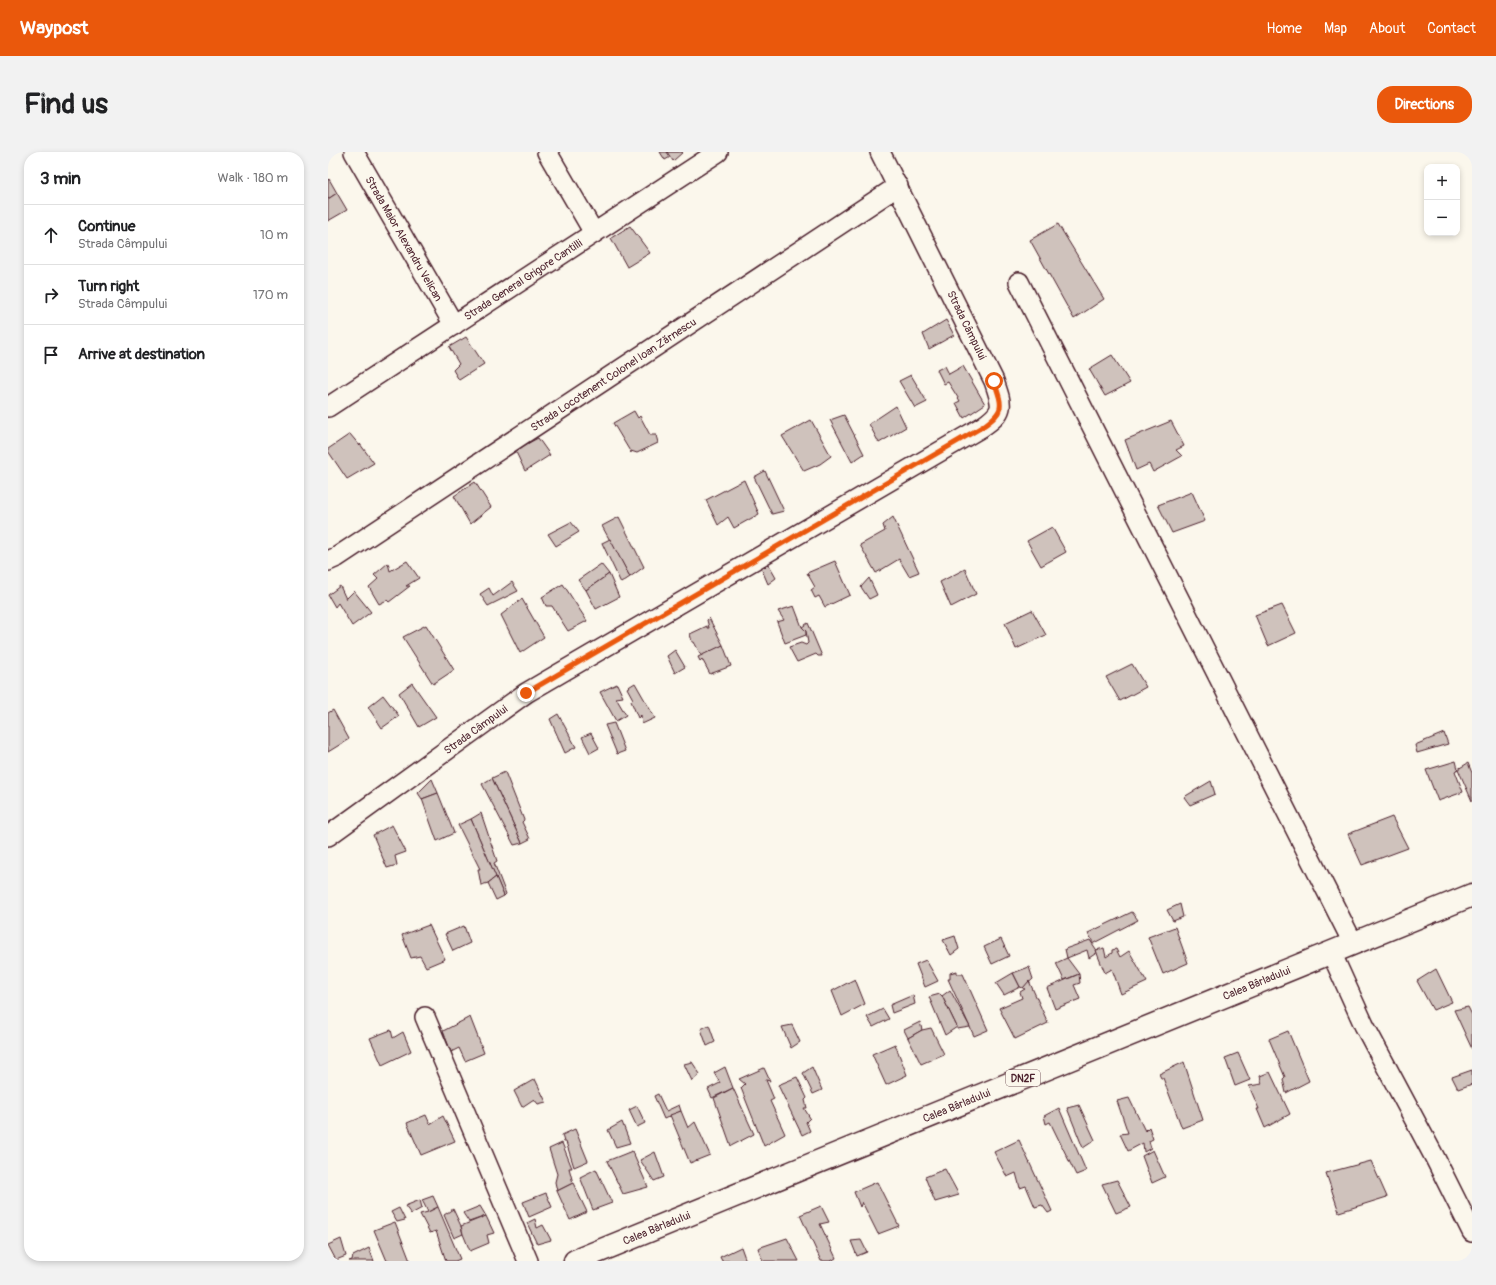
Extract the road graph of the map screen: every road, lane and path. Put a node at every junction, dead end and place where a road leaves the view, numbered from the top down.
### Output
1 (354, 152) edge
2 (546, 152) edge
3 (718, 152) edge
4 (880, 152) edge
5 (898, 186) junction
6 (594, 233) junction
7 (1019, 282) dead end
8 (454, 325) junction
9 (328, 407) edge
10 (328, 561) edge
11 (328, 836) edge
12 (1472, 895) edge
13 (1353, 943) junction
14 (1331, 952) junction
15 (425, 1017) dead end
16 (1472, 1232) edge
17 (528, 1261) edge
18 (575, 1261) edge

1 - 8 street, Strada Maior Alexandru Velican
2 - 6 street
3 - 6 street, Strada General Grigore Cantilli
4 - 5 street, Strada Câmpului
5 - 10 street, Strada Locotenent Colonel Ioan Zărnescu
5 - 11 street, Strada Câmpului
6 - 8 street, Strada General Grigore Cantilli
7 - 13 street
8 - 9 street, Strada General Grigore Cantilli
12 - 13 main road, Calea Bârladului / DN2F
13 - 14 main road, Calea Bârladului / DN2F
14 - 16 street
14 - 18 main road, Calea Bârladului / DN2F
15 - 17 street

